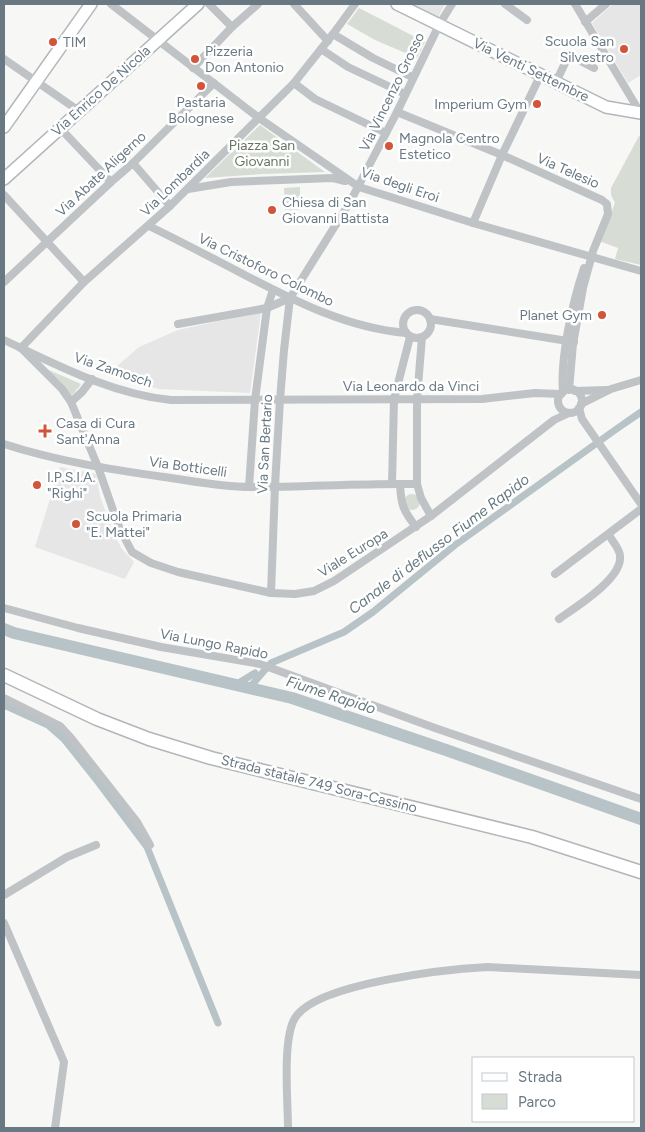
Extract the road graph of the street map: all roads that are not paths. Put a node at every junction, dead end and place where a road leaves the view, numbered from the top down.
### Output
1 (91, 4) edge
2 (111, 4) edge
3 (198, 4) edge
4 (209, 4) edge
5 (258, 4) edge
6 (294, 4) edge
7 (354, 4) edge
8 (397, 4) edge
9 (452, 4) edge
10 (505, 4) edge
11 (575, 4) edge
12 (606, 4) edge
13 (527, 20) dead end
14 (585, 22) junction
15 (439, 24) junction
16 (232, 27) junction
17 (331, 37) junction
18 (158, 40) junction
19 (321, 49) junction
20 (4, 59) edge
21 (193, 68) junction
22 (594, 68) dead end
23 (541, 74) junction
24 (412, 77) junction
25 (36, 82) junction
26 (556, 82) junction
27 (214, 83) junction
28 (294, 83) junction
29 (405, 94) junction
30 (79, 111) junction
31 (397, 112) junction
32 (641, 114) edge
33 (259, 118) junction
34 (4, 127) edge
35 (60, 128) junction
36 (386, 133) junction
37 (502, 155) junction
38 (133, 164) junction
39 (336, 174) junction
40 (4, 179) edge
41 (111, 182) junction
42 (359, 187) junction
43 (188, 189) junction
44 (4, 195) edge
45 (170, 206) junction
46 (473, 223) junction
47 (149, 226) junction
48 (47, 242) junction
49 (589, 257) junction
50 (641, 271) edge
51 (4, 282) edge
52 (84, 282) junction
53 (273, 290) junction
54 (290, 298) junction
55 (267, 308) junction
56 (430, 319) junction
57 (178, 324) dead end
58 (408, 335) junction
59 (422, 337) junction
60 (4, 340) edge
61 (570, 342) junction
62 (21, 348) junction
63 (92, 379) junction
64 (641, 380) edge
65 (611, 389) junction
66 (567, 392) junction
67 (543, 393) junction
68 (394, 399) junction
69 (417, 399) junction
70 (255, 400) junction
71 (280, 400) junction
72 (71, 402) junction
73 (560, 407) junction
74 (576, 409) junction
75 (554, 420) junction
76 (4, 444) edge
77 (98, 467) junction
78 (396, 484) junction
79 (417, 484) junction
80 (275, 486) junction
81 (249, 487) junction
82 (641, 504) edge
83 (641, 509) edge
84 (432, 516) junction
85 (416, 526) junction
86 (609, 535) junction
87 (556, 574) dead end
88 (271, 593) junction
89 (4, 608) edge
90 (559, 619) dead end
91 (4, 675) edge
92 (4, 698) edge
93 (641, 799) edge
94 (96, 845) dead end
95 (150, 845) dead end
96 (641, 872) edge
97 (4, 895) edge
98 (4, 923) edge
99 (641, 975) edge
100 (55, 1128) edge
101 (288, 1128) edge

1 - 25 main road
2 - 18 street
3 - 18 main road, Via Enrico De Nicola
4 - 16 street
5 - 16 street
6 - 17 street
7 - 17 street, Via Lombardia
8 - 15 main road, Via Venti Settembre
9 - 15 street, Via Vincenzo Grosso
10 - 13 street
11 - 14 street
12 - 14 street
14 - 32 street
15 - 23 main road, Via Venti Settembre
15 - 24 street, Via Vincenzo Grosso
16 - 21 street
17 - 19 street, Via Lombardia
17 - 24 street
18 - 21 street
18 - 30 main road, Via Enrico De Nicola
19 - 28 street, Via Lombardia
19 - 29 street
20 - 25 street
21 - 27 street
22 - 26 street
23 - 26 main road, Via Venti Settembre
23 - 37 street
24 - 29 street, Via Vincenzo Grosso
25 - 30 street
25 - 34 main road
26 - 32 main road, Via Venti Settembre
27 - 33 street
27 - 38 street, Via Abate Aligerno
28 - 33 street, Via Lombardia
28 - 36 street
29 - 31 street, Via Vincenzo Grosso
30 - 35 main road, Via Enrico De Nicola
31 - 36 street, Via Vincenzo Grosso
31 - 37 street, Via Telesio
33 - 39 street
33 - 43 street, Via Lombardia
35 - 40 main road, Via Enrico De Nicola
35 - 41 street
36 - 42 street, Via Vincenzo Grosso
37 - 46 street
37 - 49 street, Via Telesio
38 - 41 street, Via Abate Aligerno
38 - 45 street
39 - 42 street, Via degli Eroi
39 - 43 street
41 - 48 street, Via Abate Aligerno
42 - 46 street, Via degli Eroi
42 - 54 street, Via Vincenzo Grosso
43 - 45 street, Via Lombardia
44 - 48 street
45 - 47 street, Via Lombardia
46 - 49 street, Via degli Eroi
47 - 52 street, Via Lombardia
47 - 53 street, Via Cristoforo Colombo
48 - 51 street, Via Abate Aligerno
48 - 52 street
49 - 50 street, Via degli Eroi
49 - 61 street, Via Telesio
52 - 62 street, Via Lombardia
53 - 54 street, Via Cristoforo Colombo
53 - 55 street, Via San Bertario
54 - 55 street
54 - 58 street, Via Cristoforo Colombo
54 - 71 street, Via San Bertario
55 - 57 street
55 - 70 street, Via San Bertario
56 - 58 street
56 - 59 street
56 - 61 street
58 - 59 street
58 - 68 street
59 - 69 street
60 - 62 street, Via Zamosch
61 - 66 street, Via Telesio
62 - 63 street, Via Zamosch
62 - 72 street
63 - 70 street, Via Zamosch
63 - 72 street
64 - 65 street
65 - 66 street, Via Leonardo da Vinci
65 - 74 street, Viale Europa
66 - 67 street, Via Leonardo da Vinci
66 - 73 street, Via Telesio
66 - 74 street
67 - 69 street, Via Leonardo da Vinci
67 - 73 street
68 - 69 street, Via Leonardo da Vinci
68 - 71 street, Via Leonardo da Vinci
68 - 78 street
69 - 79 street
70 - 71 street, Via Zamosch
70 - 81 street, Via San Bertario
71 - 80 street, Via San Bertario
72 - 77 street
73 - 74 street
73 - 75 street, Viale Europa
74 - 75 street, Viale Europa
74 - 82 street
75 - 84 street, Viale Europa
76 - 77 street, Via Botticelli
77 - 81 street, Via Botticelli
77 - 88 street, Viale Europa
78 - 79 street, Via Botticelli
78 - 80 street, Via Botticelli
78 - 85 street
79 - 84 street
80 - 81 street, Via Botticelli
80 - 88 street, Via San Bertario
83 - 86 street
84 - 85 street, Viale Europa
85 - 88 street, Viale Europa
86 - 87 street
86 - 90 street
89 - 93 street, Via Lungo Rapido
91 - 96 highway, Strada statale 749 Sora-Cassino
92 - 95 street
94 - 97 street
98 - 100 street
99 - 101 street

